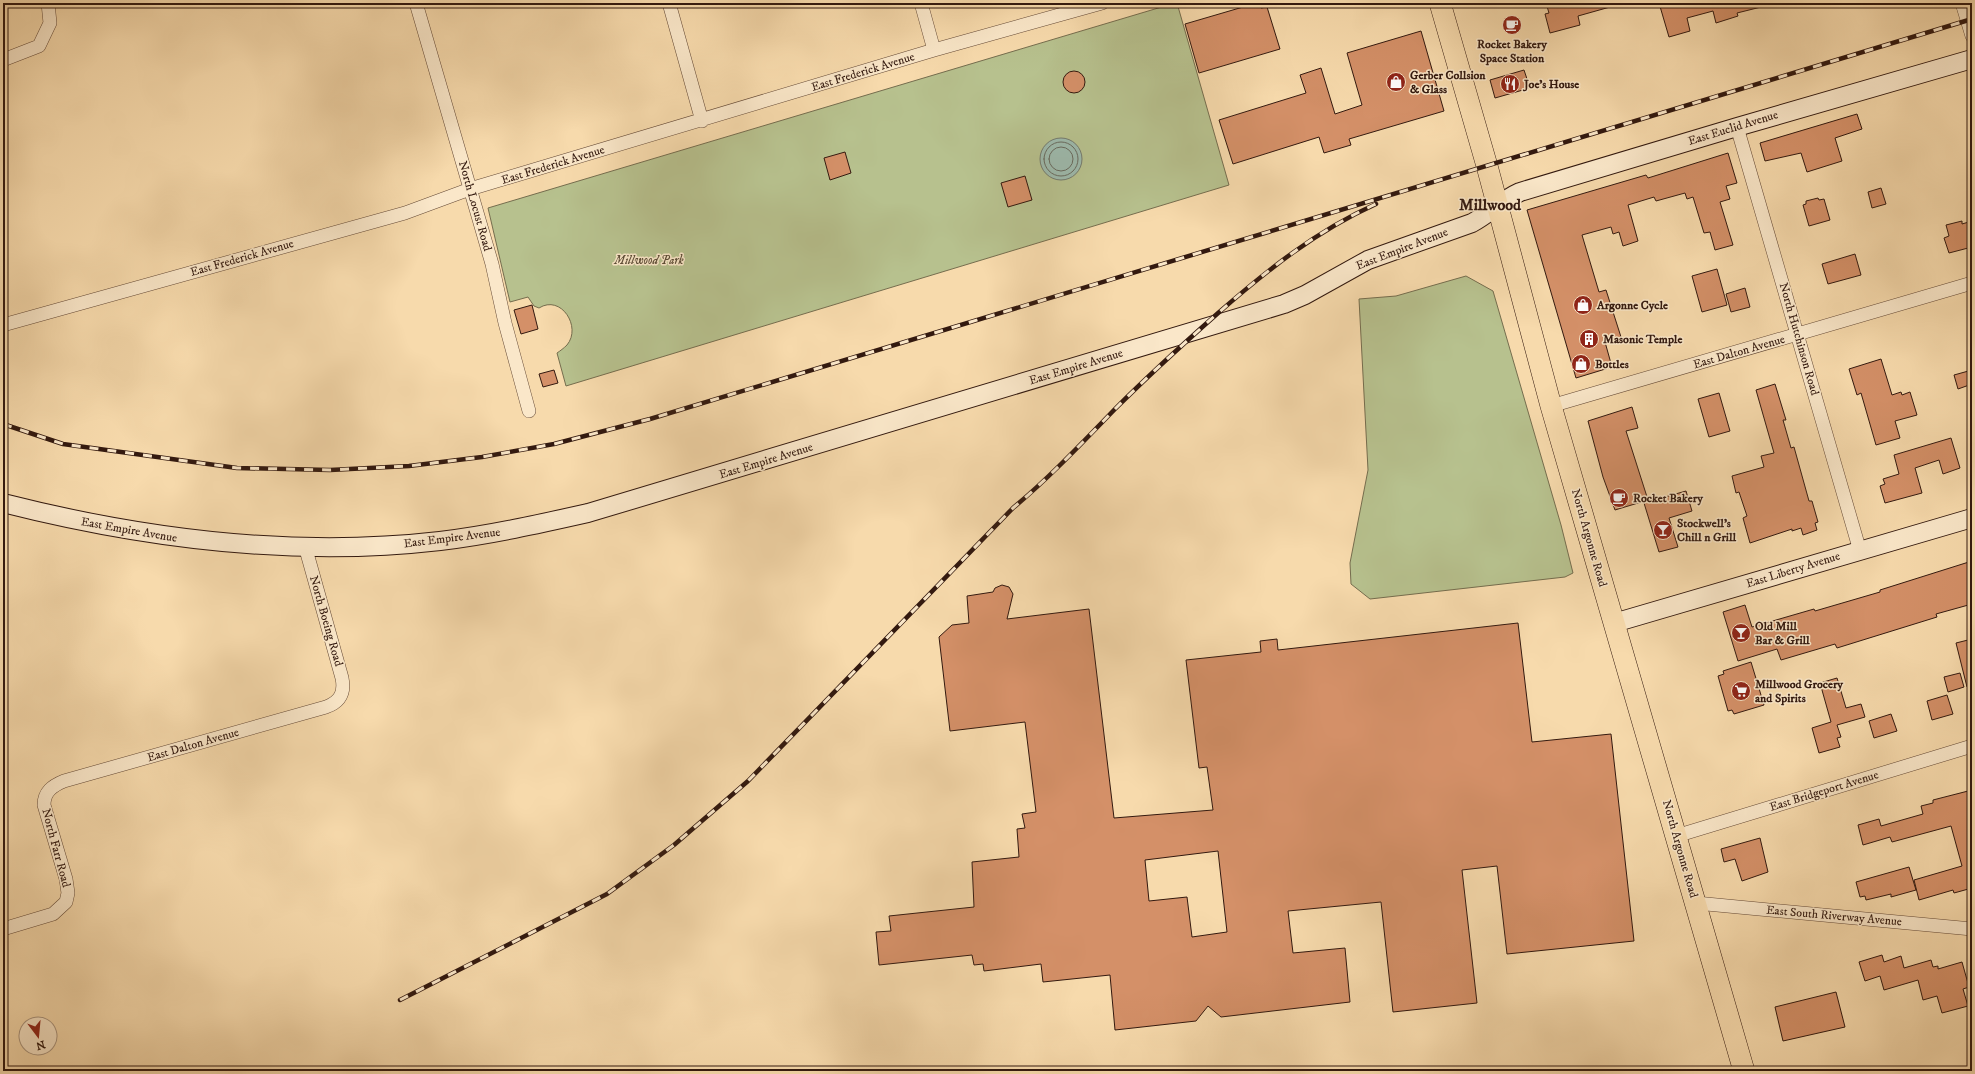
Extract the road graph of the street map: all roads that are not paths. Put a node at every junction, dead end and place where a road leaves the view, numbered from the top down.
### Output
1 (48, 3) edge
2 (416, 3) edge
3 (669, 3) edge
4 (921, 3) edge
5 (1102, 3) edge
6 (1440, 3) edge
7 (1962, 3) edge
8 (1972, 36) edge
9 (934, 50) junction
10 (1972, 59) edge
11 (3, 60) edge
12 (702, 121) junction
13 (1737, 127) junction
14 (470, 189) junction
15 (1497, 206) junction
16 (1972, 283) edge
17 (3, 325) edge
18 (1798, 335) junction
19 (1551, 406) junction
20 (529, 411) dead end
21 (3, 503) edge
22 (1972, 518) edge
23 (305, 546) junction
24 (1860, 551) junction
25 (1614, 623) junction
26 (341, 696) joint
27 (1972, 746) edge
28 (46, 794) joint
29 (1676, 836) junction
30 (1696, 903) junction
31 (3, 929) edge
32 (1972, 929) edge
33 (1744, 1071) edge

1 - 11 street
2 - 14 street, North Locust Road
3 - 12 street
4 - 9 street
5 - 9 street, East Frederick Avenue
6 - 15 main road, North Argonne Road
7 - 8 street
9 - 12 street, East Frederick Avenue
10 - 13 street, East Euclid Avenue
12 - 14 street, East Frederick Avenue
13 - 15 street, East Euclid Avenue
13 - 18 street, North Hutchinson Road
14 - 17 street, East Frederick Avenue
14 - 20 street, North Locust Road
15 - 19 main road, North Argonne Road
15 - 23 street, East Empire Avenue
16 - 18 street, East Dalton Avenue
18 - 19 street, East Dalton Avenue
18 - 24 street, North Hutchinson Road
19 - 25 main road, North Argonne Road
21 - 23 street, East Empire Avenue
22 - 24 street, East Liberty Avenue
23 - 26 street, North Boeing Road
24 - 25 street, East Liberty Avenue
25 - 29 main road, North Argonne Road
26 - 28 street, East Dalton Avenue
27 - 29 street, East Bridgeport Avenue
28 - 31 street, North Farr Road
29 - 30 main road, North Argonne Road
30 - 32 street, East South Riverway Avenue
30 - 33 main road, North Argonne Road

